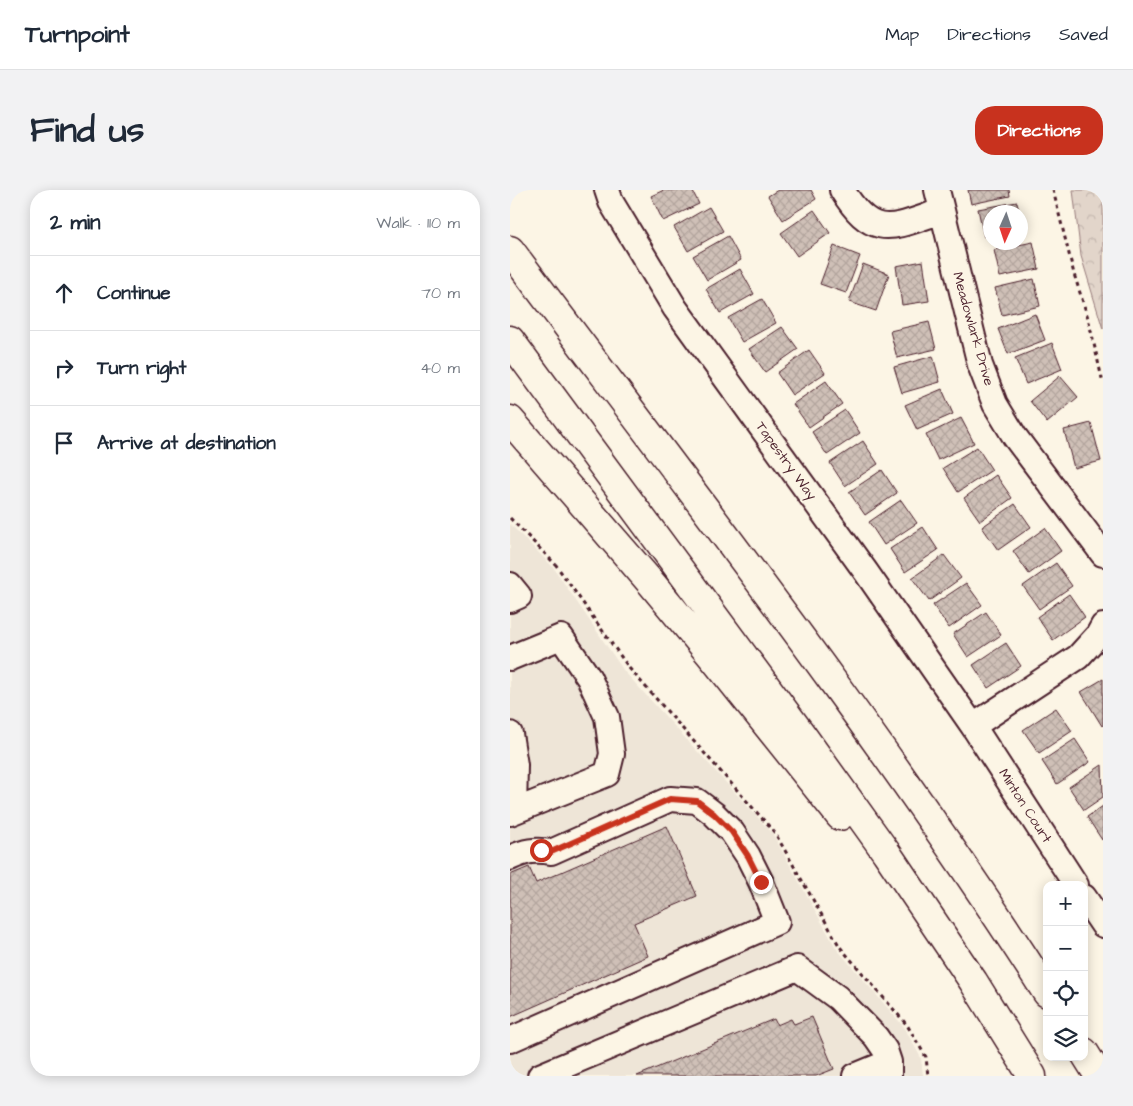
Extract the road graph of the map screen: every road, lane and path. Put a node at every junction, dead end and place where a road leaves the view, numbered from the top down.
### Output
1 (607, 190) edge
2 (842, 190) edge
3 (1053, 190) edge
4 (939, 200) edge
5 (510, 250) edge
6 (510, 340) edge
7 (1103, 383) edge
8 (510, 420) edge
9 (510, 518) edge
10 (1103, 554) edge
11 (510, 585) edge
12 (510, 600) edge
13 (1103, 626) edge
14 (510, 658) edge
15 (973, 726) junction
16 (510, 734) edge
17 (512, 812) edge
18 (510, 858) edge
19 (1073, 881) edge
20 (1088, 903) edge
21 (1103, 926) edge
22 (973, 980) junction
23 (1043, 987) edge
24 (510, 1040) edge
25 (1088, 1058) edge
26 (889, 1069) edge
27 (540, 1076) edge
28 (855, 1076) edge
29 (928, 1076) edge
30 (1032, 1076) edge
31 (1099, 1076) edge

1 - 15 street, Tapestry Way
2 - 4 street
3 - 7 path
4 - 10 street, Meadowlark Drive
5 - 23 highway
6 - 22 highway
8 - 22 highway
9 - 29 path
11 - 12 street
13 - 15 street
14 - 17 street
15 - 19 street, Minton Court
16 - 17 street
18 - 24 street
20 - 21 street
22 - 30 highway
25 - 31 highway
26 - 27 street
26 - 28 street

